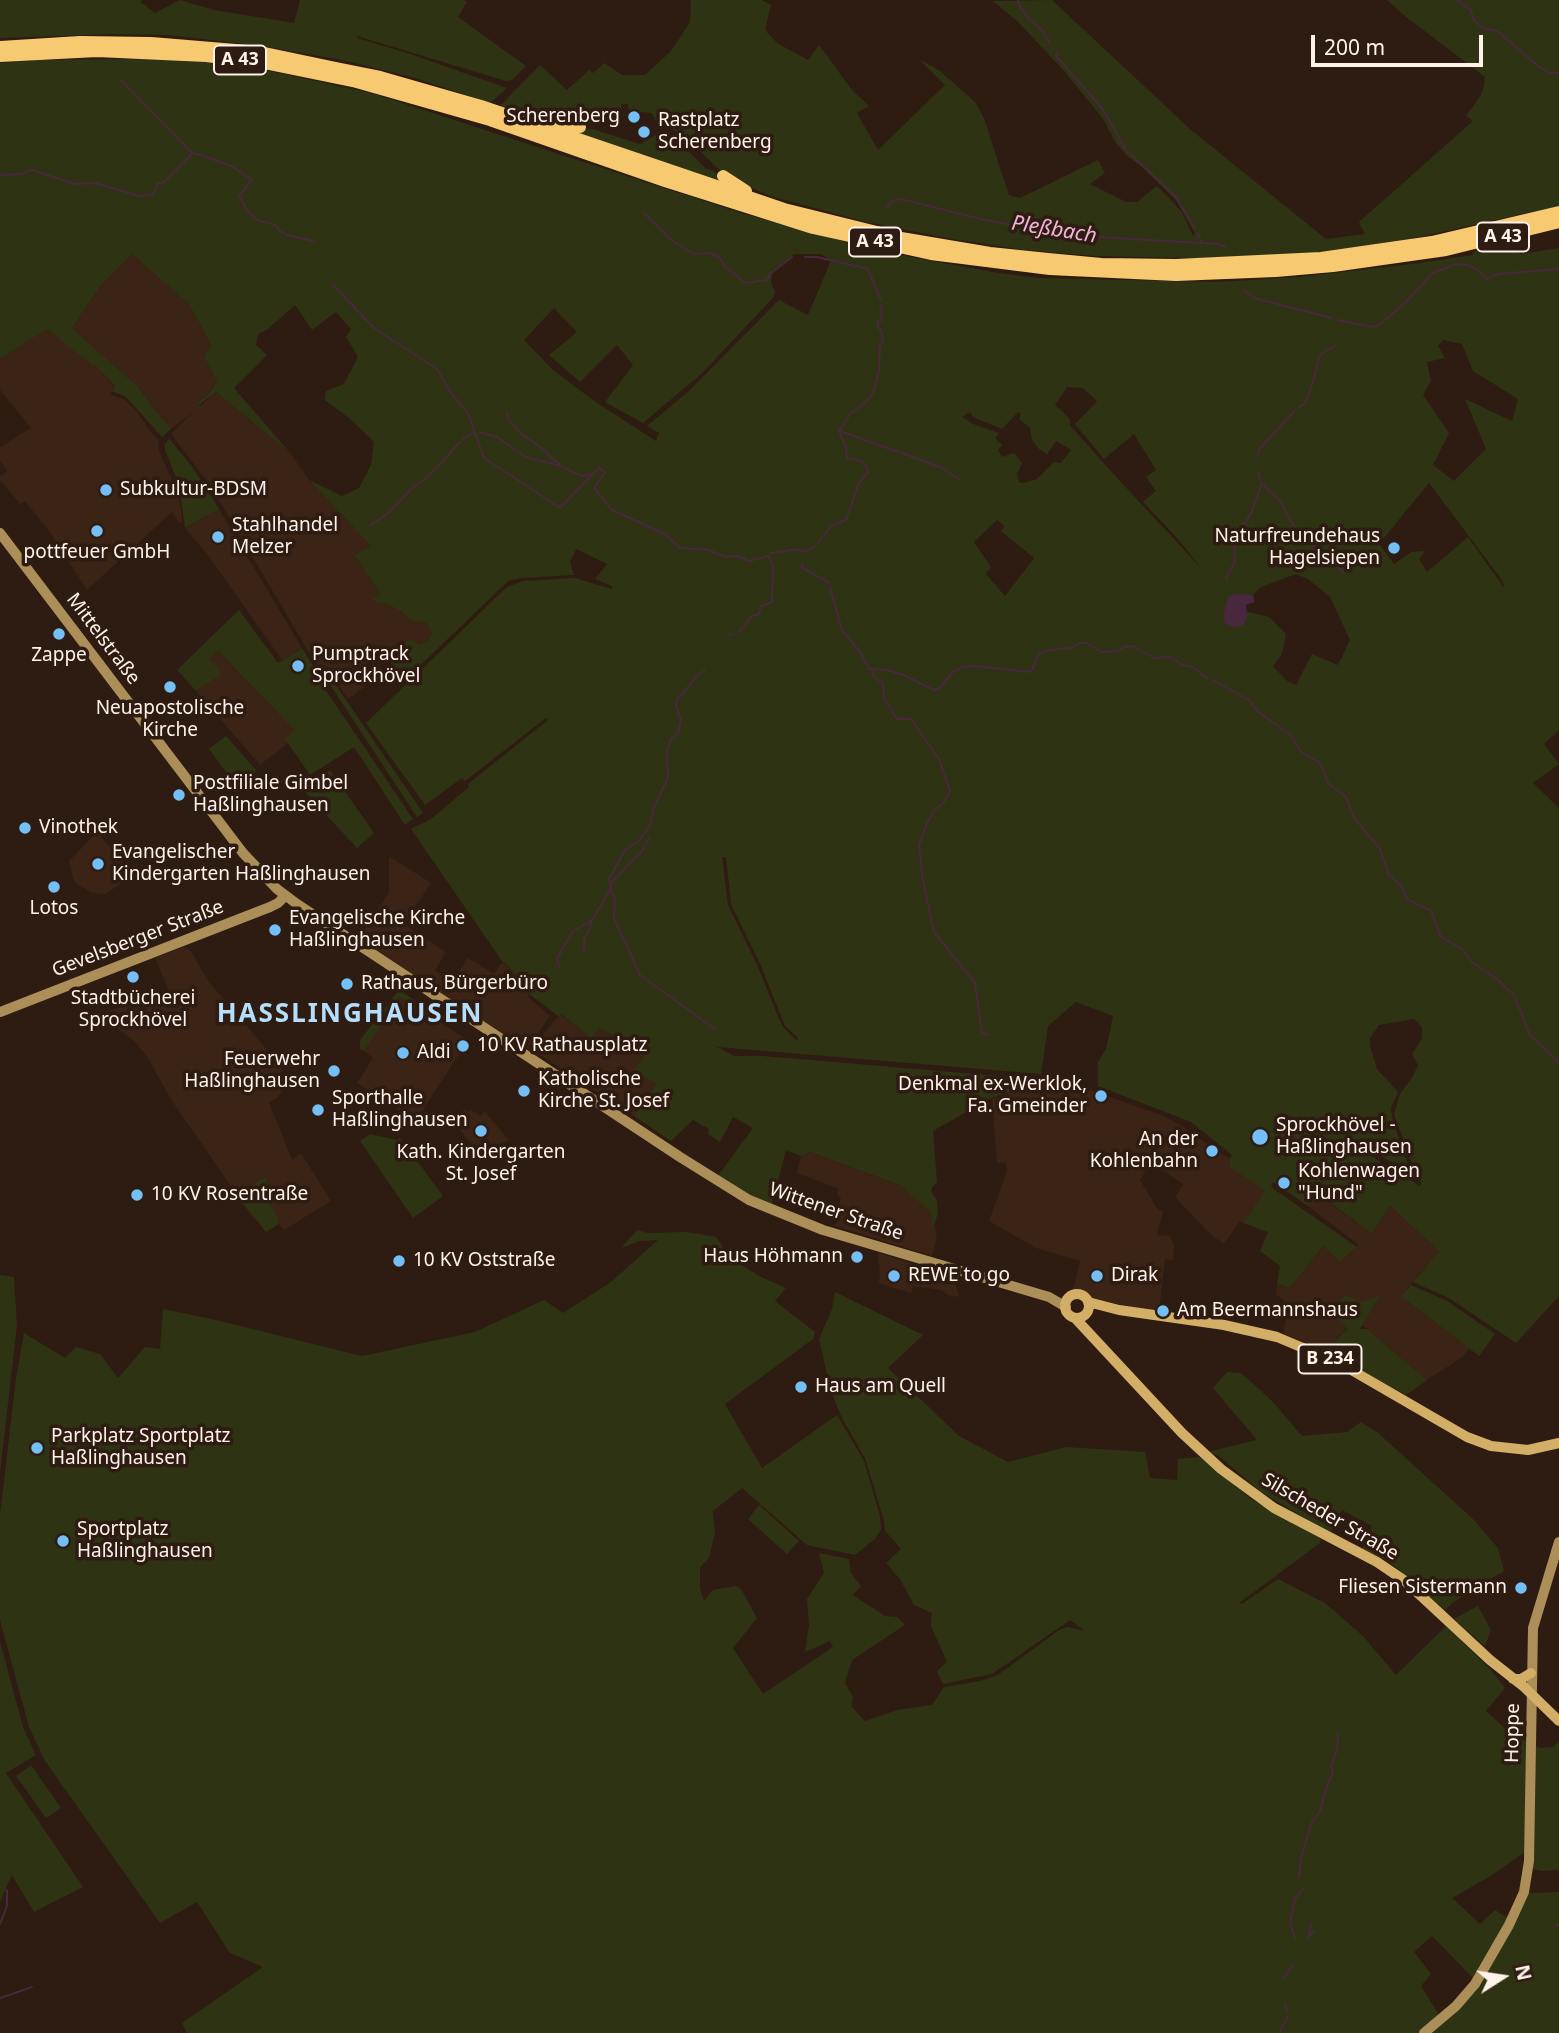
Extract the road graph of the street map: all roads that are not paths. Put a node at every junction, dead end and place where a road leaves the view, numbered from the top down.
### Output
1 (0, 47) edge
2 (0, 56) edge
3 (524, 121) junction
4 (580, 127) dead end
5 (723, 176) dead end
6 (784, 209) junction
7 (1559, 212) edge
8 (1559, 222) edge
9 (1495, 246) dead end
10 (1446, 250) junction
11 (0, 533) edge
12 (285, 896) junction
13 (0, 1012) edge
14 (524, 1054) joint
15 (1067, 1303) junction
16 (1084, 1312) junction
17 (1559, 1443) edge
18 (1559, 1542) edge
19 (1531, 1673) junction
20 (1513, 1679) junction
21 (1531, 1694) junction
22 (1559, 1721) edge
23 (1424, 2033) edge

1 - 3 highway, A 43
2 - 10 highway, A 43
3 - 4 highway
3 - 6 highway, A 43
5 - 6 highway
6 - 7 highway, A 43
8 - 10 highway, A 43
9 - 10 highway
11 - 12 main road, Mittelstraße
12 - 13 main road, Gevelsberger Straße
12 - 14 main road, Mittelstraße
14 - 15 main road, Wittener Straße
15 - 16 main road, Silscheder Straße
15 - 16 main road
16 - 17 main road, B 234
16 - 20 main road, Silscheder Straße
18 - 19 main road, Hoppe
19 - 20 main road
19 - 21 main road, Hoppe
20 - 21 main road, Silscheder Straße
21 - 22 main road, Silscheder Straße
21 - 23 main road, Hoppe

